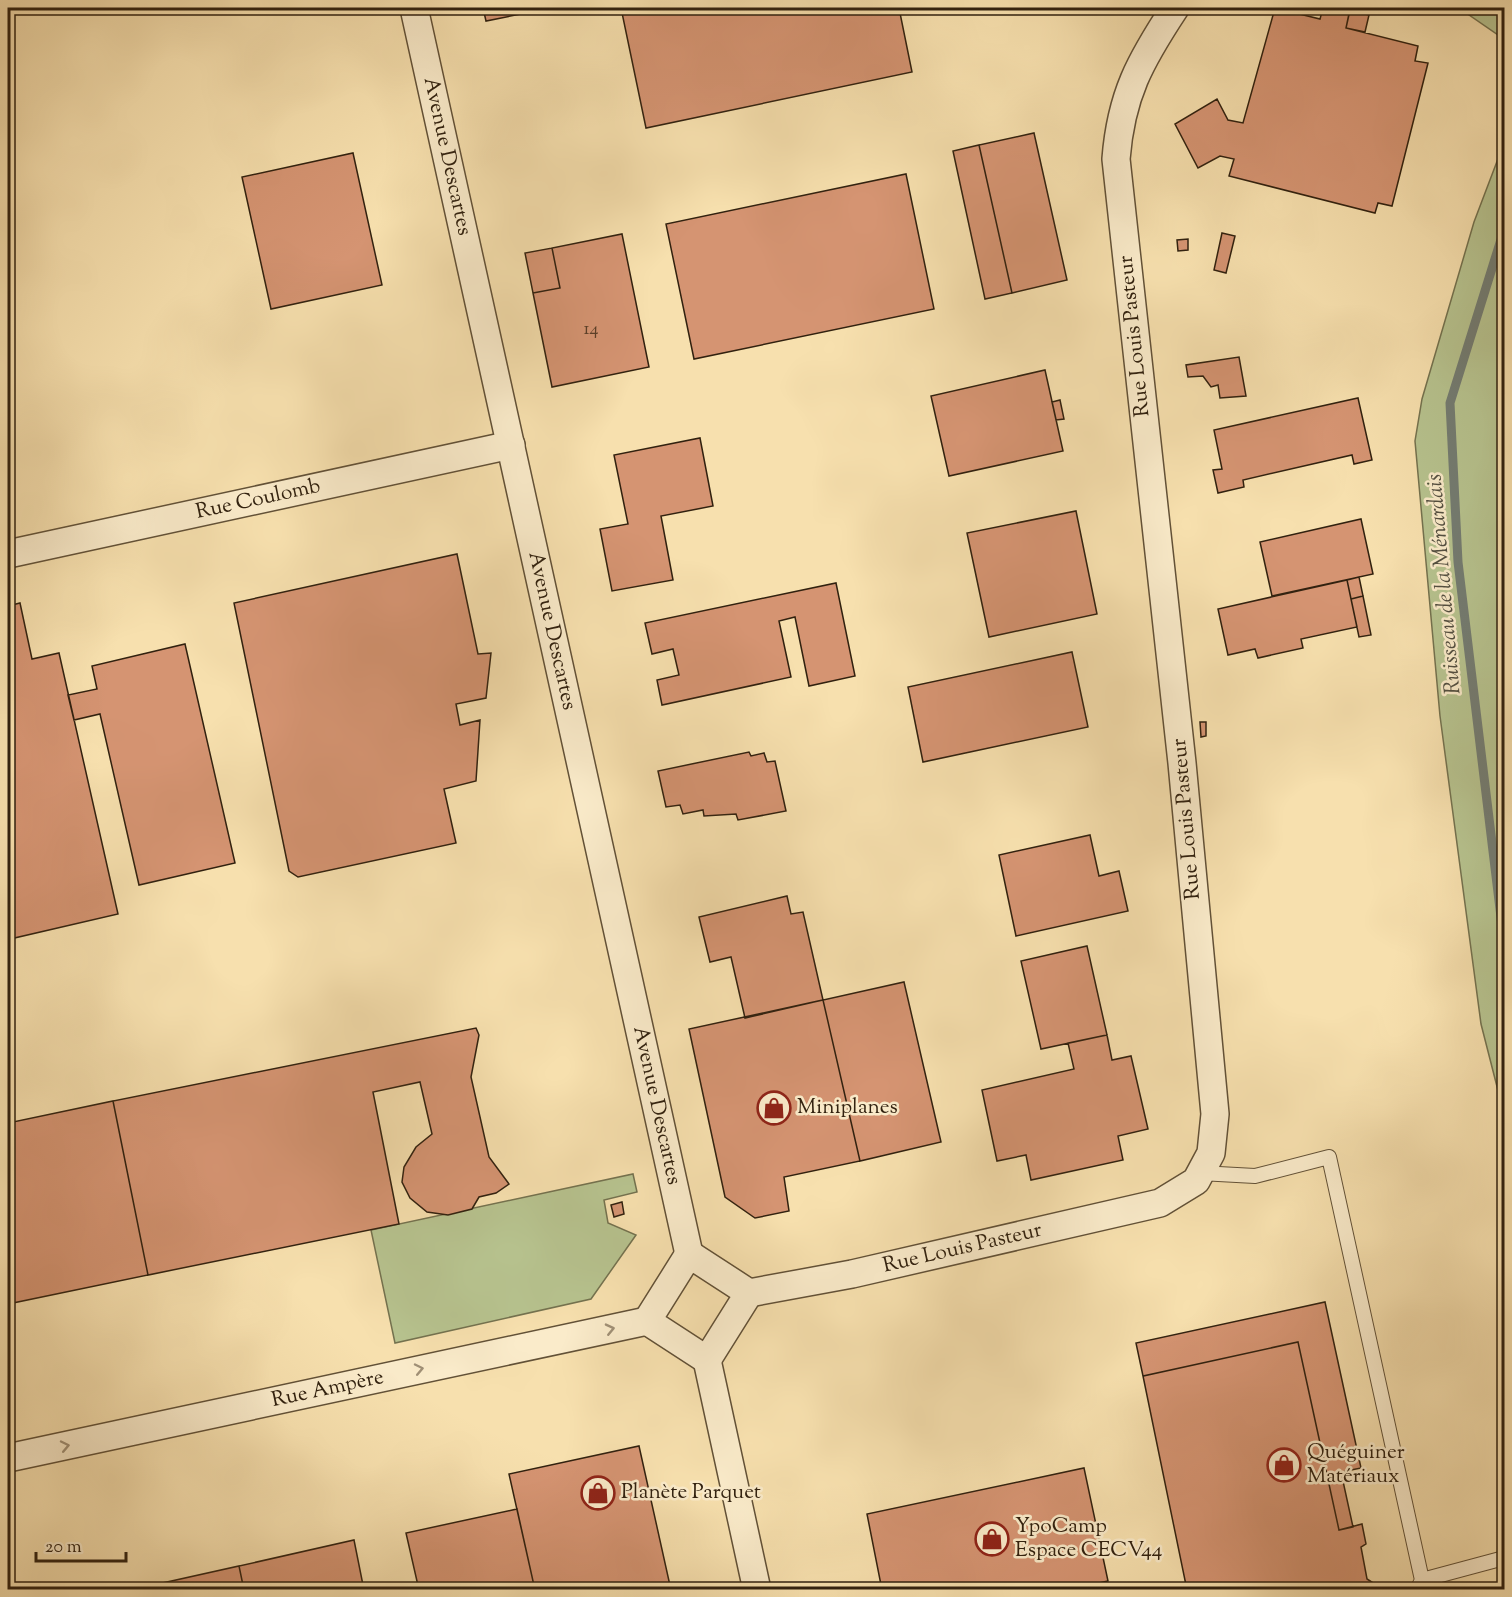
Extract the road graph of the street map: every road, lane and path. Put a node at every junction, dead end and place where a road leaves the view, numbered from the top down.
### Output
1 (414, 8) edge
2 (1175, 8) edge
3 (510, 445) junction
4 (8, 554) edge
5 (1200, 1173) junction
6 (689, 1254) junction
7 (749, 1293) junction
8 (647, 1321) junction
9 (707, 1359) junction
10 (8, 1458) edge
11 (1504, 1558) edge
12 (1420, 1585) edge
13 (757, 1590) edge

1 - 3 street, Avenue Descartes
2 - 5 street, Rue Louis Pasteur
3 - 4 street, Rue Coulomb
3 - 6 street, Avenue Descartes
5 - 7 street, Rue Louis Pasteur
5 - 12 lane
6 - 7 street
6 - 8 street
7 - 9 street
8 - 9 street
10 -> 8 street, Rue Ampère
9 - 13 street
11 - 12 lane

